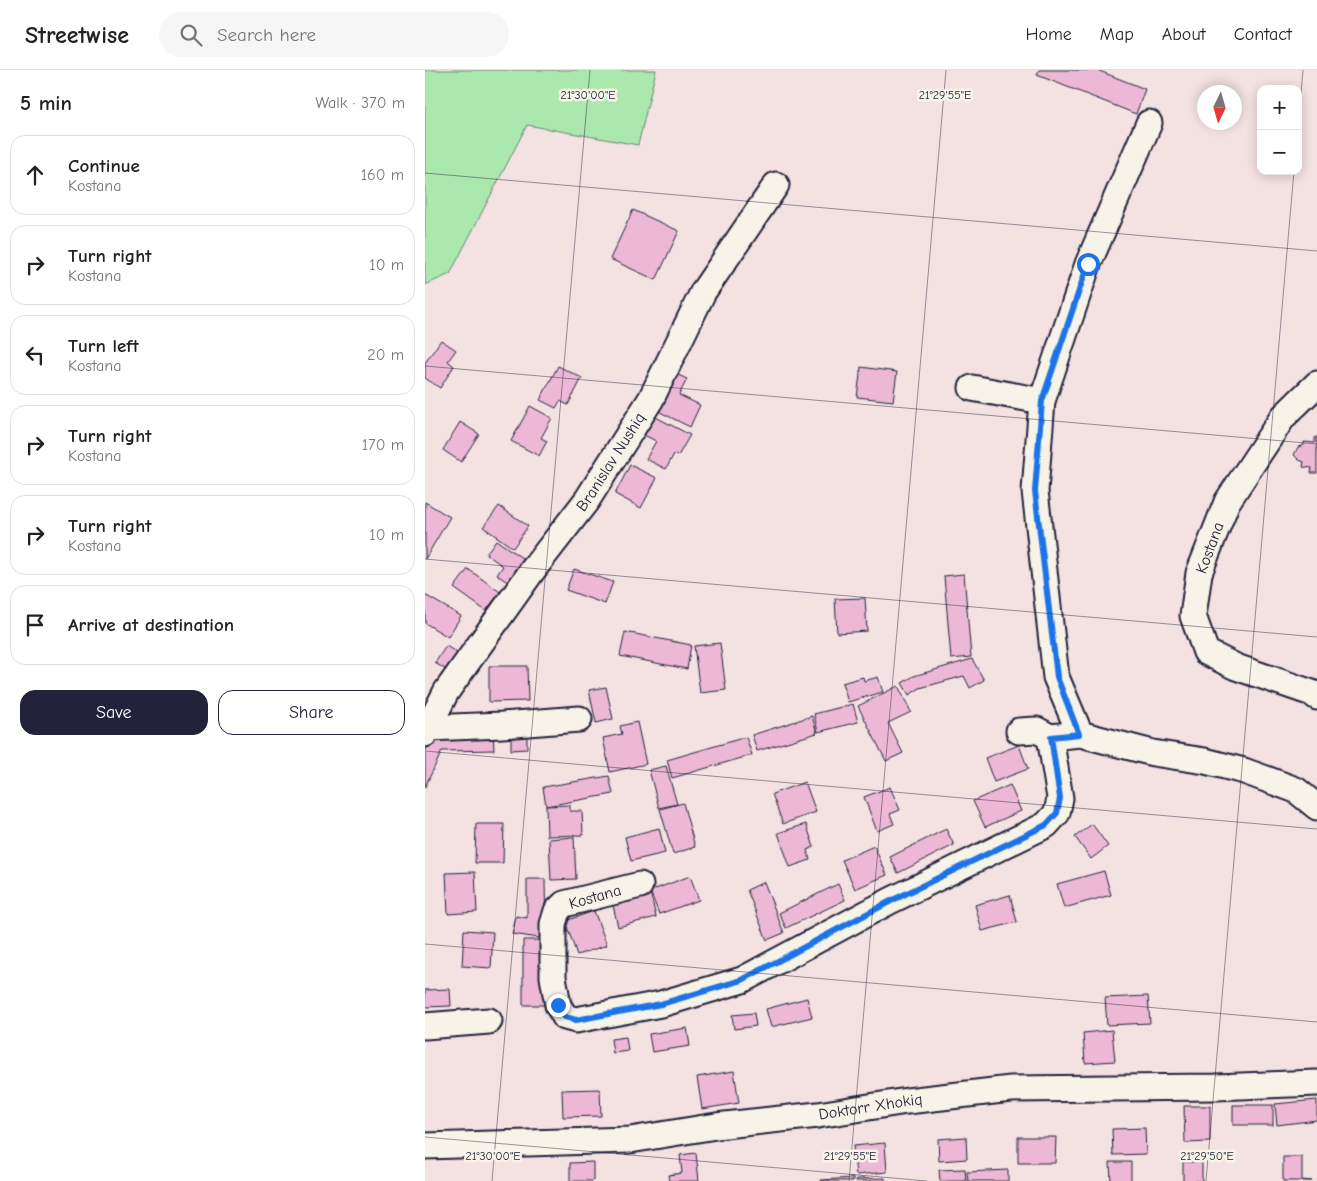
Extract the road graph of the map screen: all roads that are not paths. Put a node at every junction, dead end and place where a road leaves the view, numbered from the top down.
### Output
1 (1149, 123) dead end
2 (776, 185) dead end
3 (1317, 384) edge
4 (972, 388) dead end
5 (1042, 401) junction
6 (1317, 697) edge
7 (579, 719) dead end
8 (427, 731) edge
9 (1019, 731) dead end
10 (1079, 734) junction
11 (1051, 737) junction
12 (1317, 807) edge
13 (640, 885) dead end
14 (489, 1021) dead end
15 (425, 1026) edge
16 (1317, 1084) edge
17 (425, 1146) edge

1 - 5 street
2 - 8 street, Branislav Nushiq
3 - 6 street, Kostana
4 - 5 street
5 - 10 street
7 - 8 street, Branislav Nushiq
9 - 11 street
10 - 11 street
10 - 12 street
11 - 13 street, Kostana
14 - 15 street
16 - 17 street, Doktorr Xhokiq

